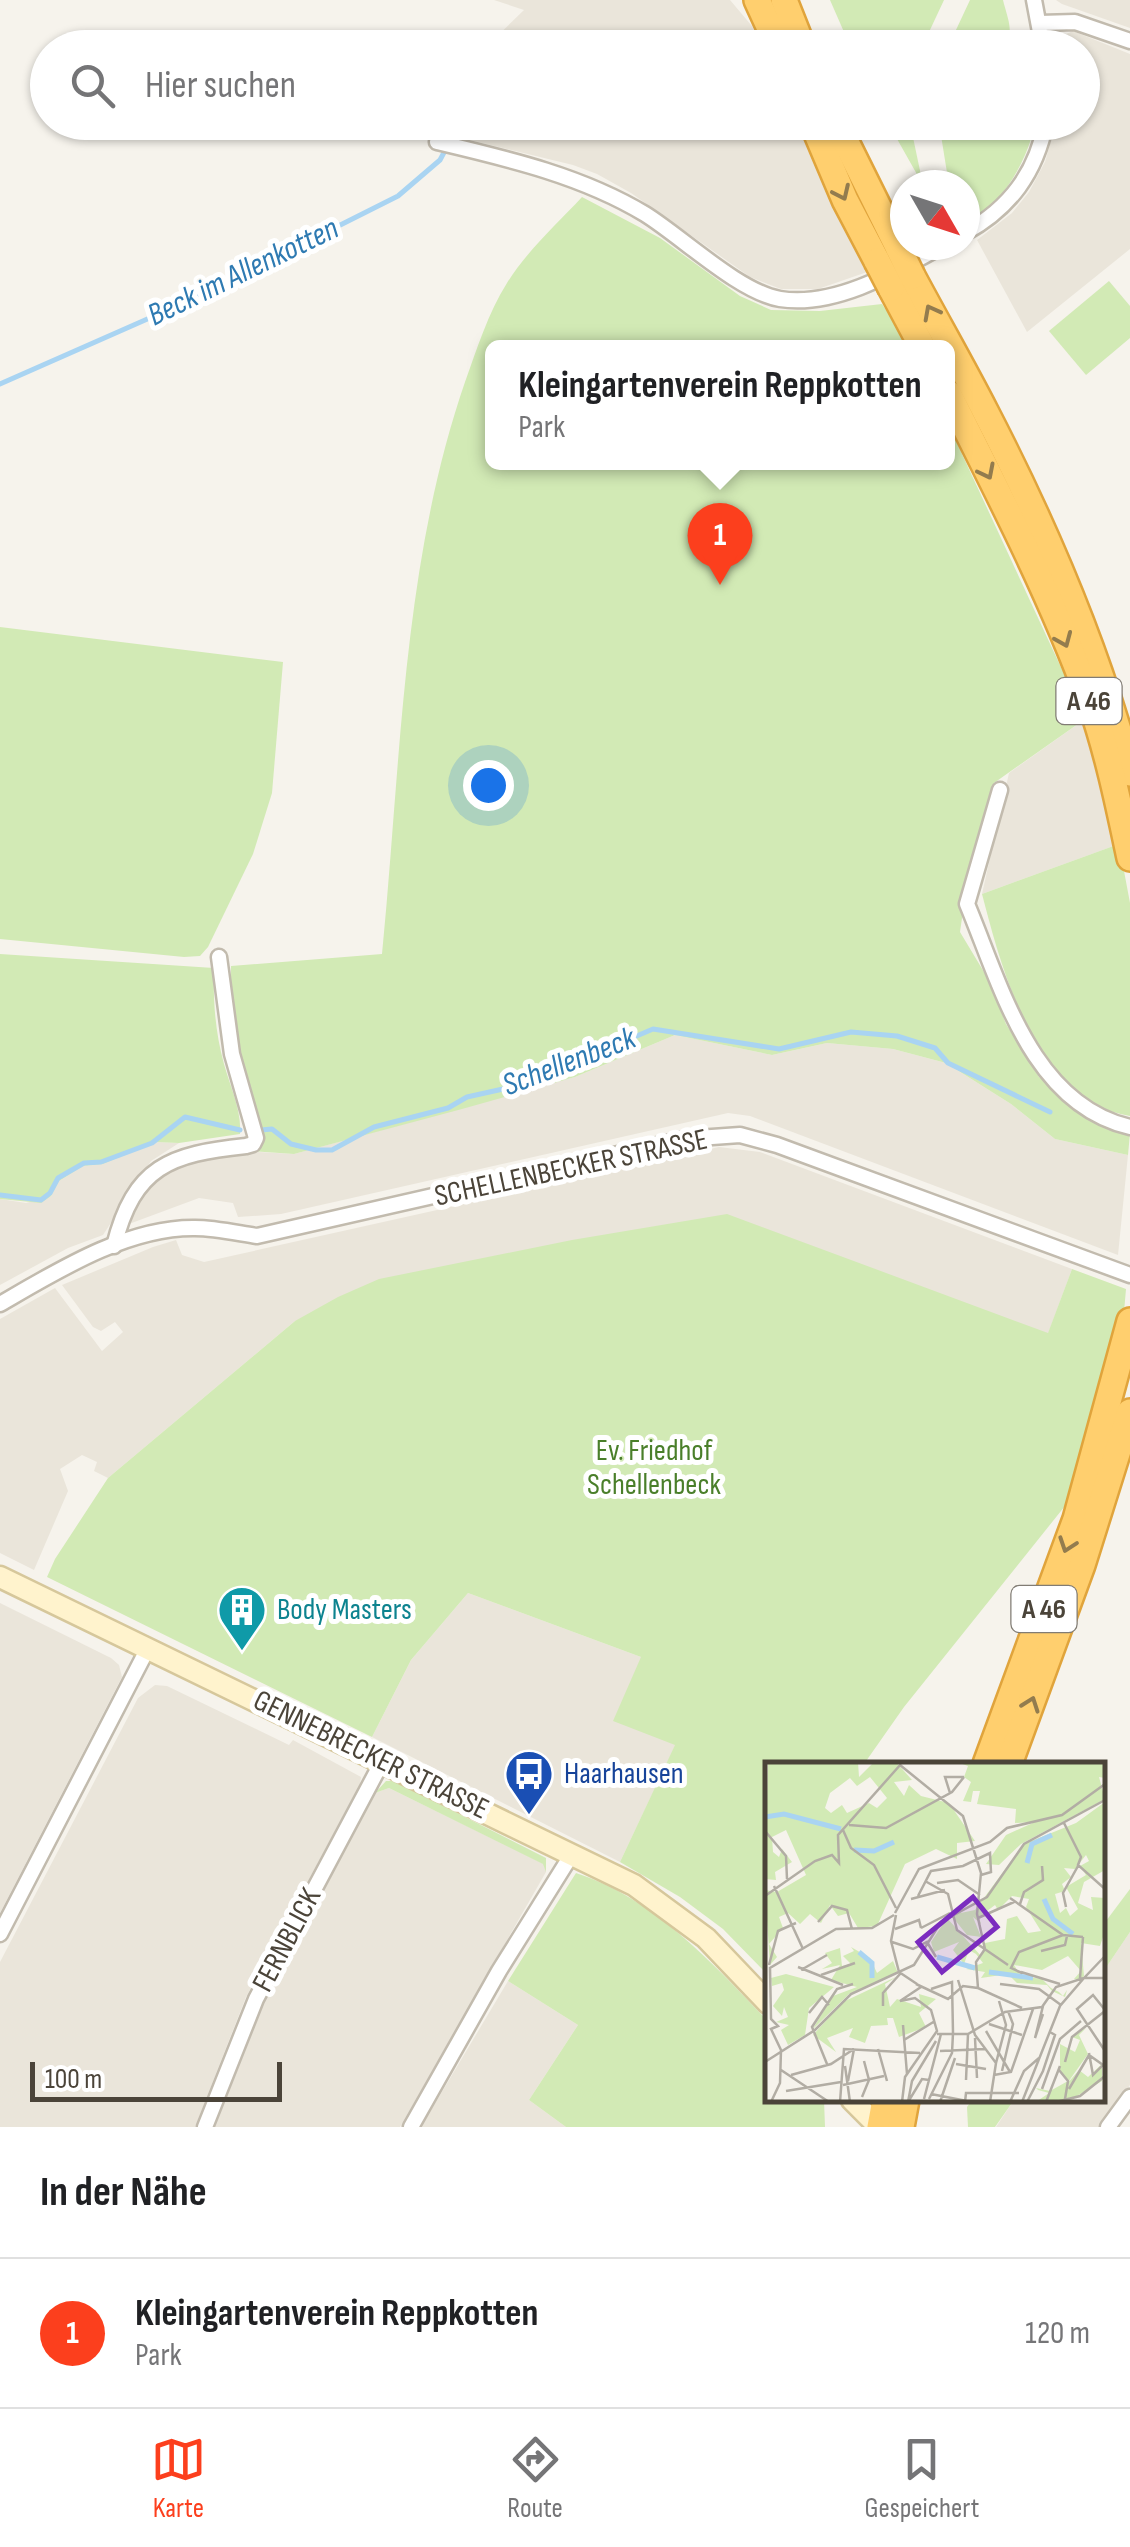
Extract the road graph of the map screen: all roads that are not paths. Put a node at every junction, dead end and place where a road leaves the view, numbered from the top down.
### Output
1 (757, 0) edge
2 (766, 0) edge
3 (784, 0) edge
4 (1034, 0) edge
5 (1040, 22) junction
6 (771, 30) edge
7 (775, 30) edge
8 (796, 30) edge
9 (1041, 30) edge
10 (1097, 30) edge
11 (1100, 31) edge
12 (1130, 42) edge
13 (819, 140) edge
14 (843, 140) edge
15 (1042, 140) edge
16 (440, 142) dead end
17 (980, 223) edge
18 (888, 255) junction
19 (912, 260) edge
20 (902, 282) junction
21 (920, 340) edge
22 (939, 340) edge
23 (955, 365) edge
24 (955, 407) edge
25 (1130, 773) edge
26 (1000, 790) dead end
27 (1130, 858) edge
28 (218, 957) dead end
29 (1130, 1127) edge
30 (114, 1246) junction
31 (1130, 1275) edge
32 (0, 1304) edge
33 (1130, 1321) edge
34 (1130, 1412) edge
35 (0, 1577) edge
36 (148, 1648) junction
37 (383, 1760) junction
38 (987, 1762) edge
39 (1010, 1762) edge
40 (572, 1854) junction
41 (0, 1934) edge
42 (765, 2000) edge
43 (1130, 2097) edge
44 (854, 2102) edge
45 (885, 2102) edge
46 (906, 2102) edge
47 (205, 2127) edge
48 (411, 2127) edge
49 (880, 2127) edge
50 (900, 2127) edge
51 (1108, 2127) edge

1 - 6 highway
2 - 7 highway
3 - 8 highway
4 - 5 street
5 - 9 street
5 - 10 street
11 - 12 street
13 -> 18 highway, A 46
14 - 18 highway, A 46
15 - 17 street
16 - 19 street
18 - 20 highway, A 46, bridge
20 - 21 highway, A 46
22 -> 20 highway, A 46
25 -> 23 highway, A 46
24 -> 27 highway, A 46
26 - 29 street
28 - 30 street
30 - 31 street, SCHELLENBECKER STRASSE
30 - 32 street, SCHELLENBECKER STRASSE
33 -> 38 highway, A 46
39 -> 34 highway, A 46
35 - 36 main road, GENNEBRECKER STRASSE
36 - 37 main road, GENNEBRECKER STRASSE
36 - 41 street
37 - 40 main road, GENNEBRECKER STRASSE
37 - 47 street, FERNBLICK
40 - 42 main road, GENNEBRECKER STRASSE
40 - 48 street
43 - 51 street
44 - 49 main road
45 - 49 highway
46 - 50 highway

